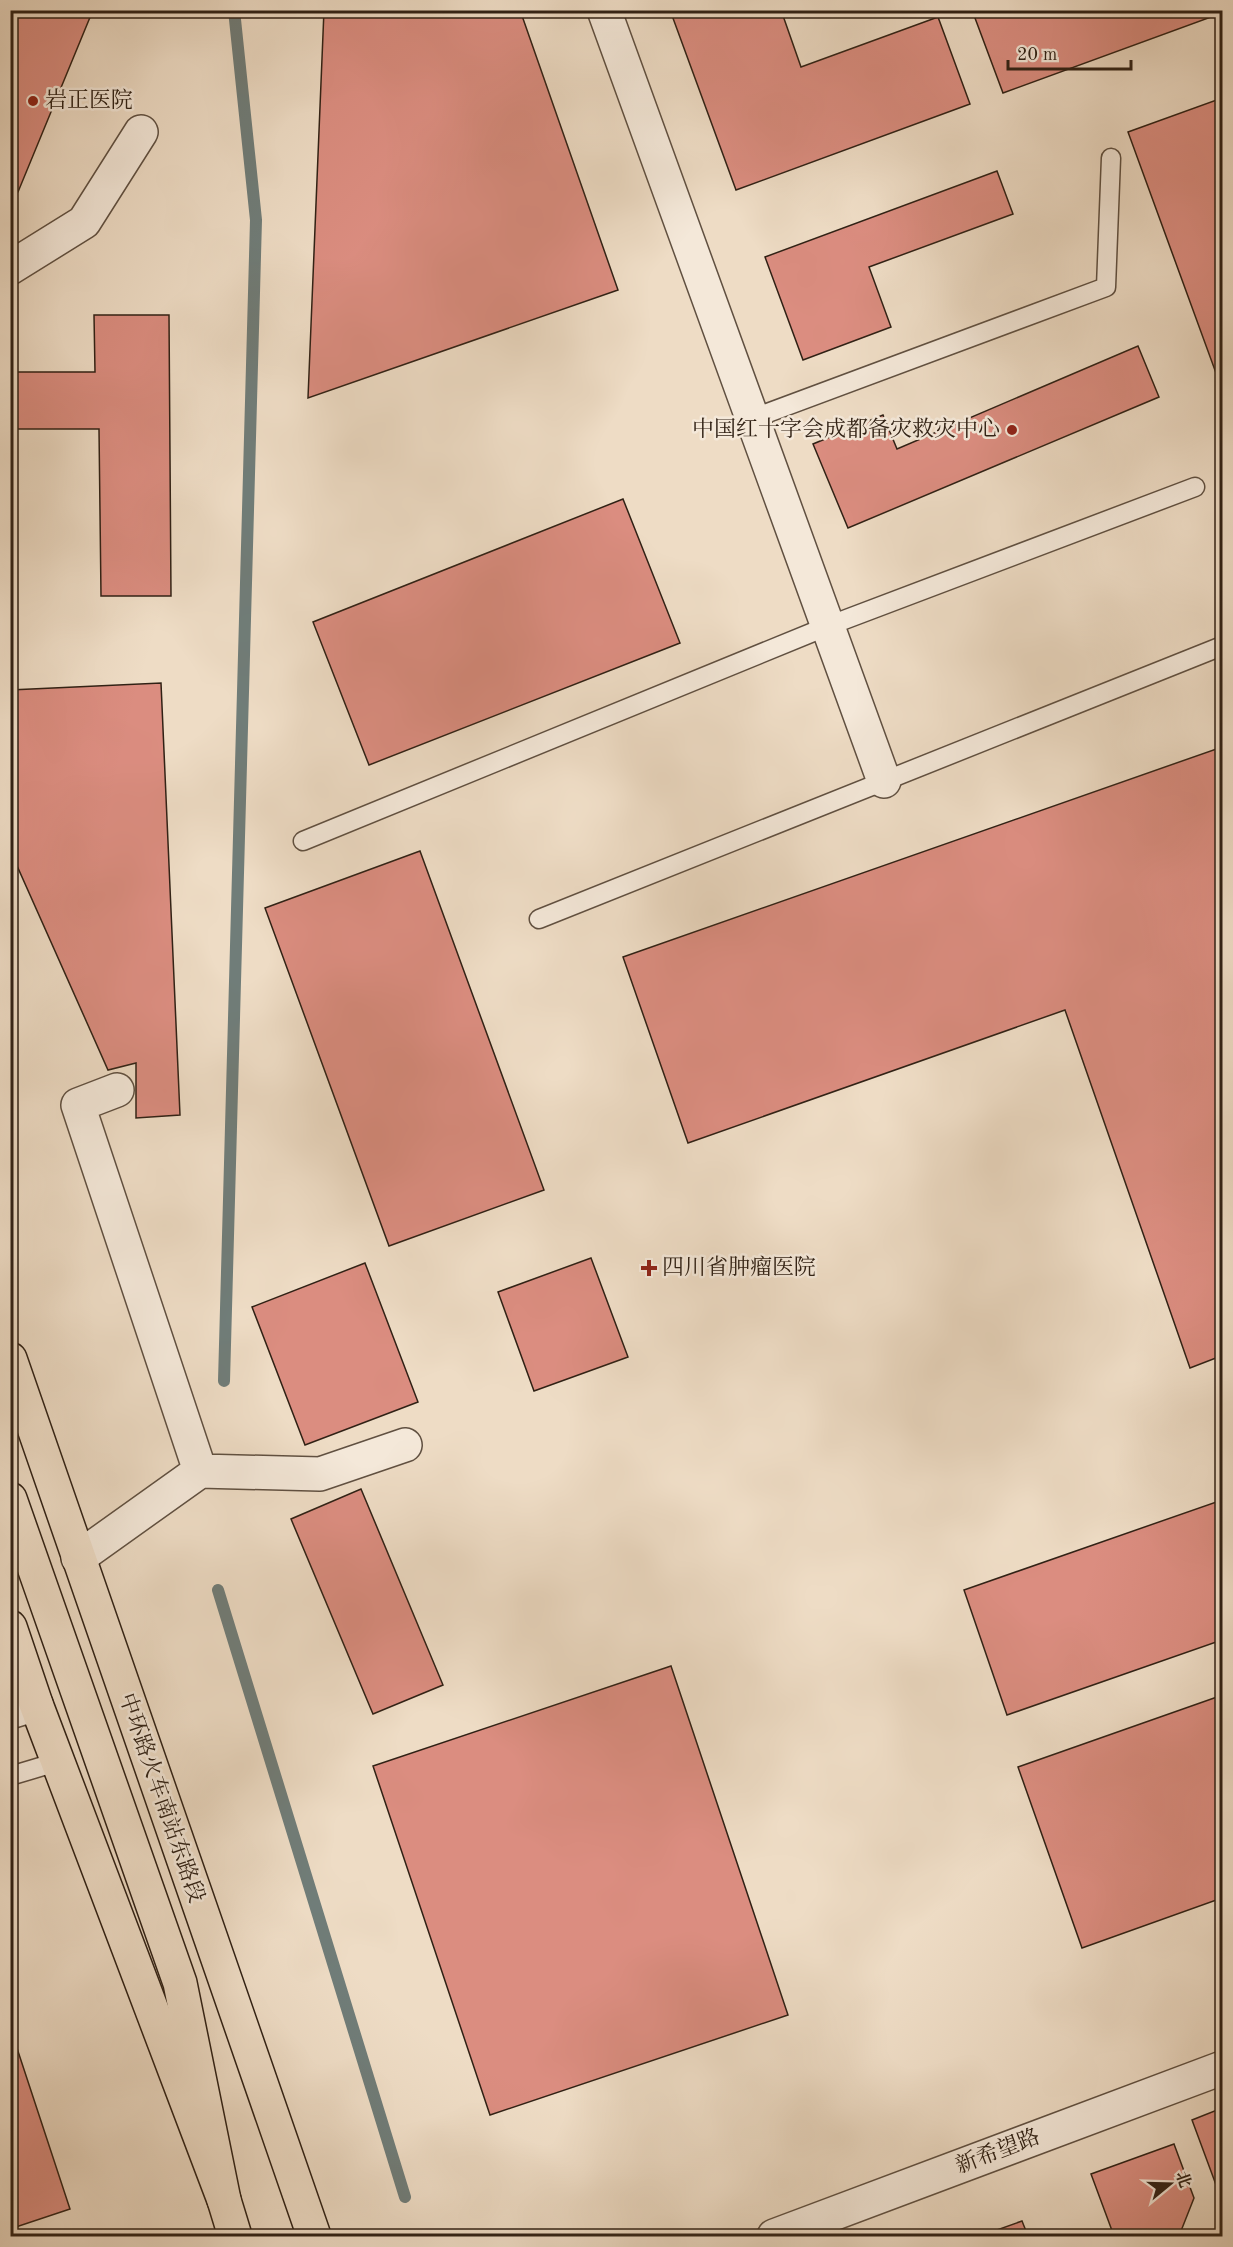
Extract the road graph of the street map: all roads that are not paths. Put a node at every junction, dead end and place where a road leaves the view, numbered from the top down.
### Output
1 (604, 10) edge
2 (141, 132) dead end
3 (1111, 158) dead end
4 (10, 268) edge
5 (754, 418) junction
6 (1195, 487) dead end
7 (828, 626) junction
8 (1222, 646) edge
9 (884, 781) junction
10 (303, 841) dead end
11 (539, 919) dead end
12 (117, 1090) dead end
13 (10, 1359) edge
14 (405, 1445) dead end
15 (200, 1471) junction
16 (10, 1499) edge
17 (78, 1558) junction
18 (11, 1630) edge
19 (23, 1708) edge
20 (60, 1761) junction
21 (10, 1776) edge
22 (1222, 2068) edge
23 (224, 2200) junction
24 (235, 2236) edge
25 (314, 2236) edge
26 (774, 2236) edge

1 - 5 street
2 - 4 street
3 - 5 lane
5 - 7 street
6 - 7 lane
7 - 9 street
7 - 10 lane
8 - 9 lane
9 - 11 lane
12 - 15 street
13 - 17 main road, 中环路火车南站东路段
14 - 15 street
15 - 17 street
16 - 23 main road
17 - 25 main road, 中环路火车南站东路段
18 - 19 main road
19 - 20 main road
20 - 21 lane
20 - 23 main road
22 - 26 street, 新希望路
23 - 24 main road

